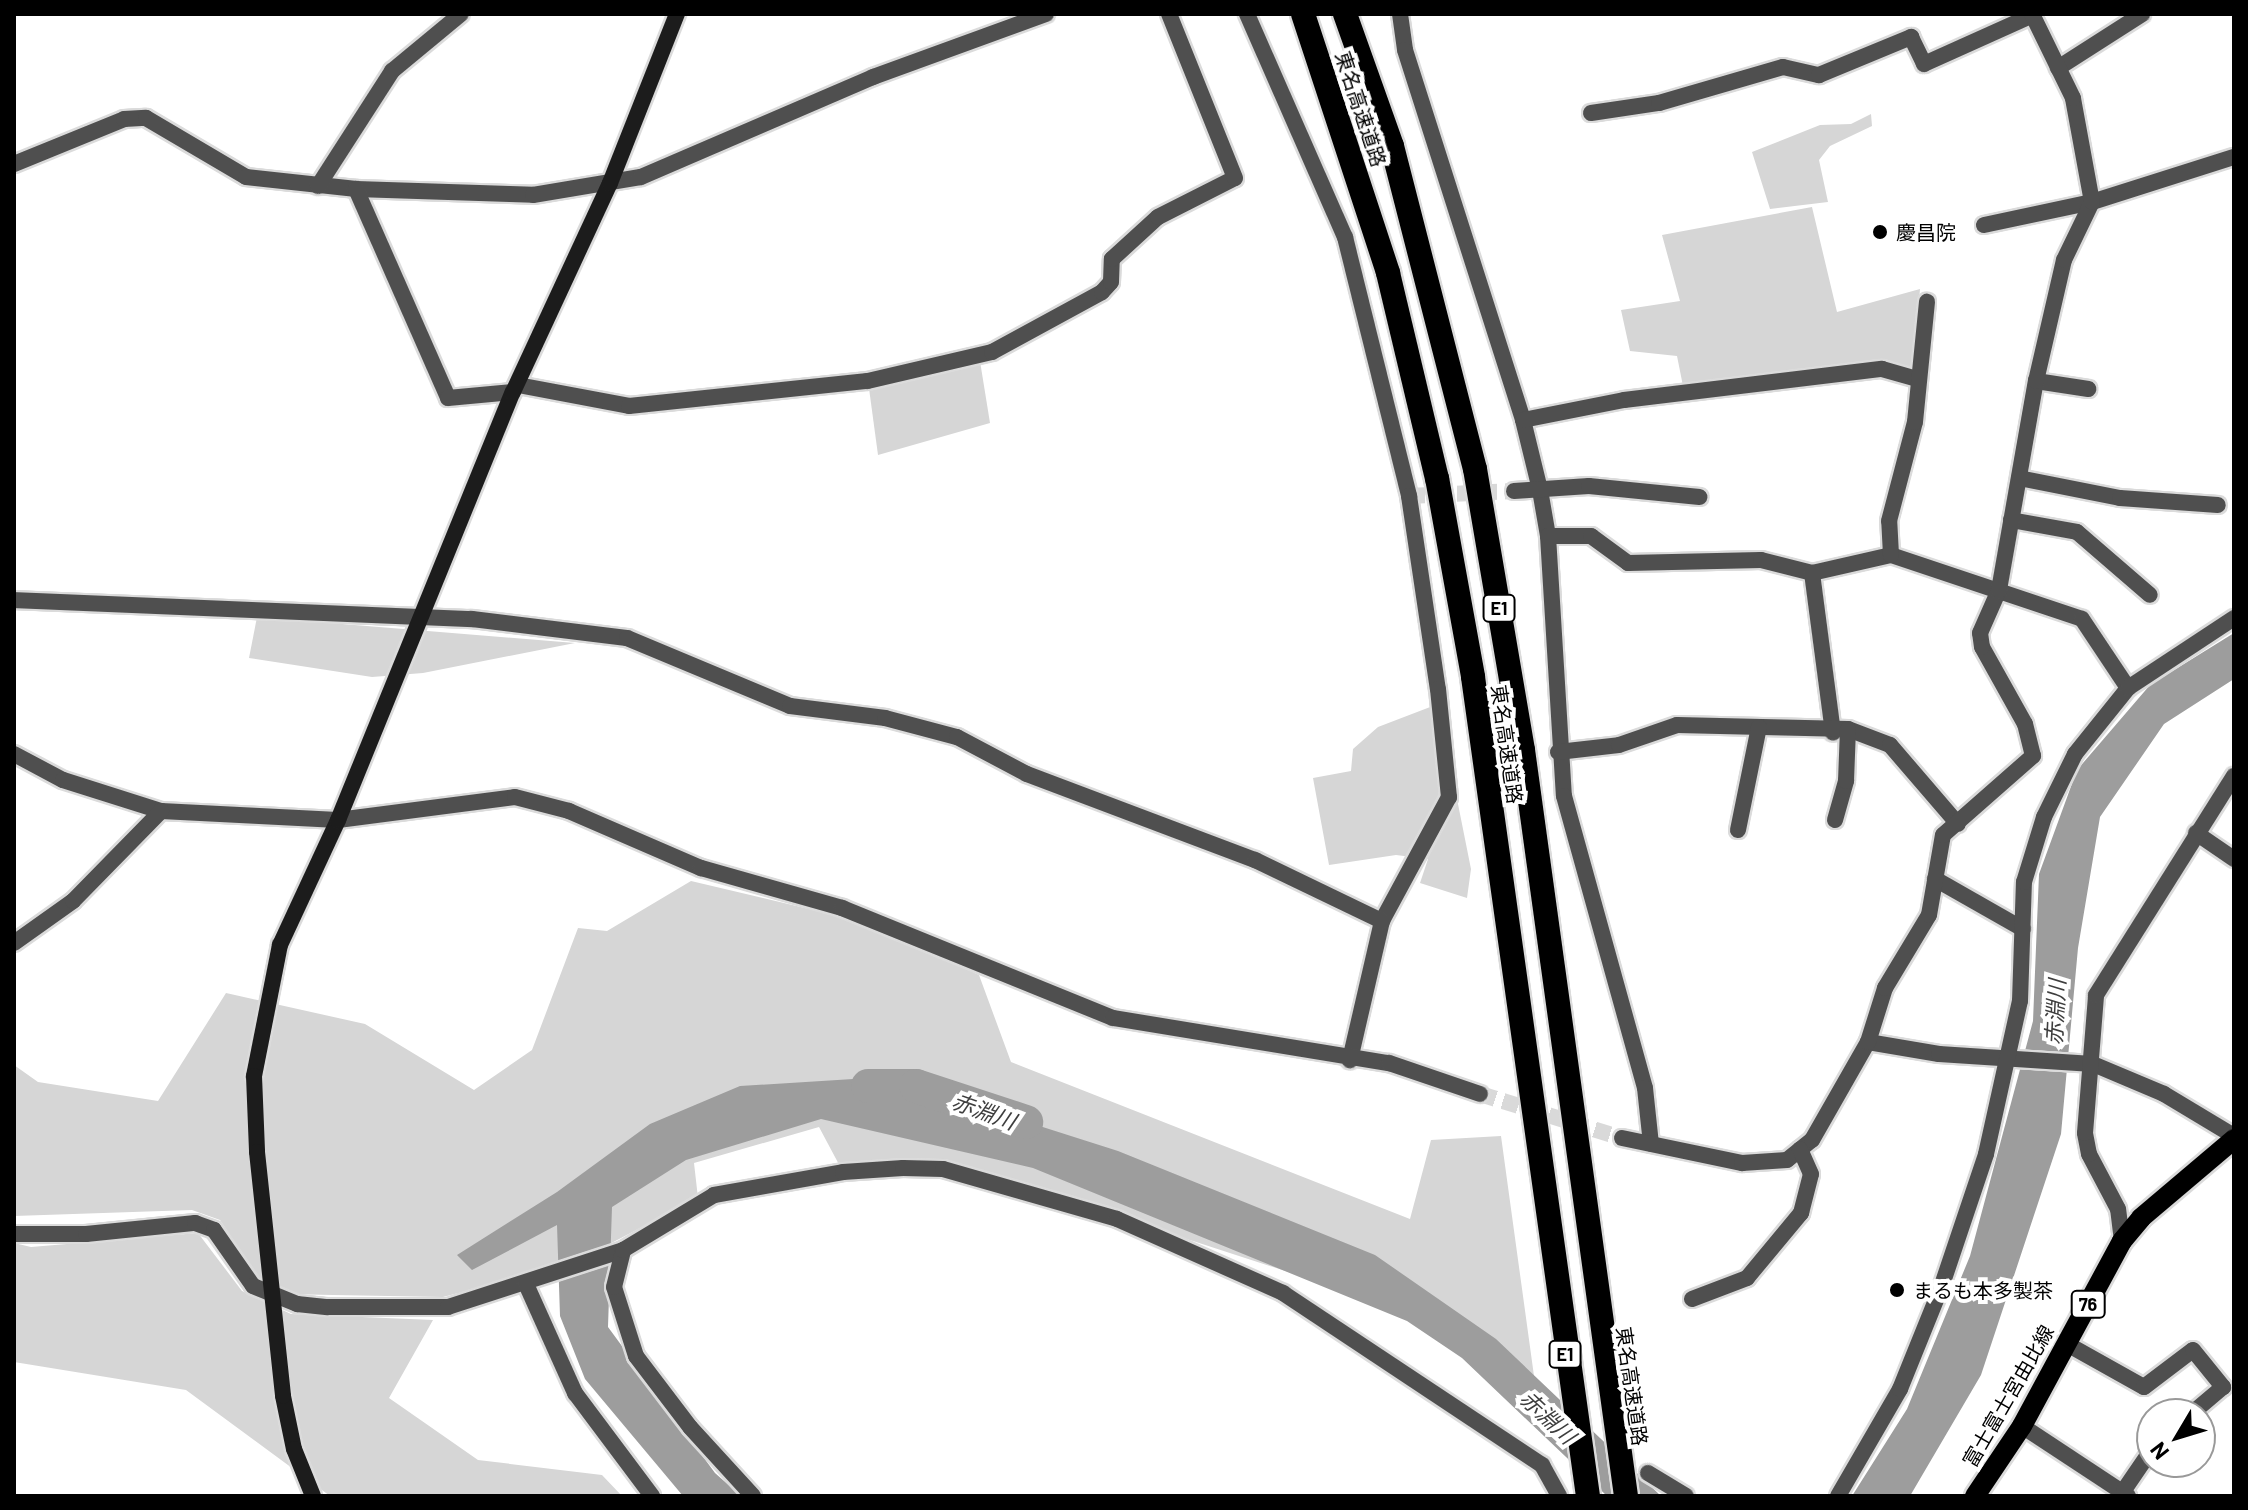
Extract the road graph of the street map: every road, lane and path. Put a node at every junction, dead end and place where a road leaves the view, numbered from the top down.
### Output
1 (461, 14) edge
2 (677, 14) edge
3 (1046, 14) edge
4 (1169, 14) edge
5 (1247, 14) edge
6 (1303, 14) edge
7 (1345, 14) edge
8 (1400, 14) edge
9 (2033, 14) edge
10 (2142, 14) edge
11 (2058, 68) junction
12 (1591, 113) dead end
13 (2234, 157) edge
14 (14, 164) edge
15 (610, 183) junction
16 (318, 186) junction
17 (356, 189) junction
18 (2092, 202) junction
19 (1984, 225) dead end
20 (1927, 302) dead end
21 (1917, 379) junction
22 (2036, 381) junction
23 (516, 388) junction
24 (2088, 389) dead end
25 (1523, 420) junction
26 (2019, 478) junction
27 (1540, 490) junction
28 (1514, 491) tunnel mouth
29 (1699, 497) dead end
30 (2218, 505) dead end
31 (2011, 520) junction
32 (1548, 536) junction
33 (1891, 555) junction
34 (1812, 573) junction
35 (1999, 590) junction
36 (2150, 595) dead end
37 (14, 600) edge
38 (420, 618) junction
39 (2234, 618) edge
40 (2128, 688) junction
41 (1759, 727) junction
42 (1841, 731) junction
43 (1558, 752) junction
44 (14, 754) edge
45 (2234, 776) edge
46 (161, 811) junction
47 (338, 820) junction
48 (1835, 820) dead end
49 (1958, 824) junction
50 (1738, 830) dead end
51 (2196, 833) junction
52 (2234, 859) edge
53 (1935, 879) junction
54 (1382, 921) junction
55 (2023, 929) junction
56 (14, 943) edge
57 (1868, 1042) junction
58 (2007, 1059) junction
59 (1350, 1060) junction
60 (2093, 1064) junction
61 (1480, 1094) tunnel mouth
62 (1622, 1138) tunnel mouth
63 (2234, 1138) edge
64 (1651, 1144) junction
65 (1800, 1149) junction
66 (14, 1234) edge
67 (2122, 1241) junction
68 (623, 1250) junction
69 (526, 1284) junction
70 (1692, 1299) dead end
71 (2067, 1344) junction
72 (2210, 1398) edge
73 (2022, 1426) junction
74 (1648, 1473) dead end
75 (2126, 1493) edge
76 (313, 1496) edge
77 (652, 1496) edge
78 (753, 1496) edge
79 (1559, 1496) edge
80 (1588, 1496) edge
81 (1626, 1496) edge
82 (1686, 1496) edge
83 (1838, 1496) edge
84 (1975, 1496) edge

1 - 16 street
2 - 15 street
3 - 15 street
4 - 23 street
5 - 54 street
6 - 80 highway, 東名高速道路 / E1
7 - 81 highway, 東名高速道路 / E1
8 - 25 street
9 - 11 street
9 - 12 street
10 - 11 street
11 - 18 street
13 - 18 street
14 - 16 street
15 - 17 street
15 - 23 street
16 - 17 street
17 - 23 street
18 - 19 street
18 - 22 street
20 - 21 street
21 - 25 street
21 - 33 street
22 - 24 street
22 - 26 street
23 - 38 street
25 - 27 street
26 - 30 street
26 - 31 street
27 - 28 street
27 - 29 street
27 - 32 street
31 - 35 street
31 - 36 street
32 - 34 street
32 - 43 street
33 - 34 street
33 - 35 street
34 - 42 street
35 - 40 street
35 - 49 street
37 - 38 street
38 - 47 street
38 - 54 street
39 - 40 street
40 - 55 street
41 - 42 street
41 - 43 street
41 - 50 street
42 - 48 street
42 - 49 street
43 - 64 street
44 - 46 street
45 - 51 street
46 - 47 street
46 - 56 street
47 - 59 street
47 - 76 street, bridge
49 - 53 street
51 - 52 street
51 - 60 street
53 - 55 street
53 - 57 street
54 - 59 street
55 - 58 street
57 - 58 street
57 - 65 street
58 - 60 street
58 - 83 street
59 - 61 street
60 - 63 street
60 - 67 street
62 - 64 street
63 - 67 main road, 富士富士宮由比線 / 76
64 - 65 street
65 - 70 street
66 - 69 street
67 - 71 main road, 富士富士宮由比線 / 76
68 - 69 street
68 - 78 street
68 - 79 street
69 - 77 street
71 - 72 street
71 - 73 main road, 富士富士宮由比線 / 76
73 - 75 street
73 - 84 main road, 富士富士宮由比線 / 76
74 - 82 street

